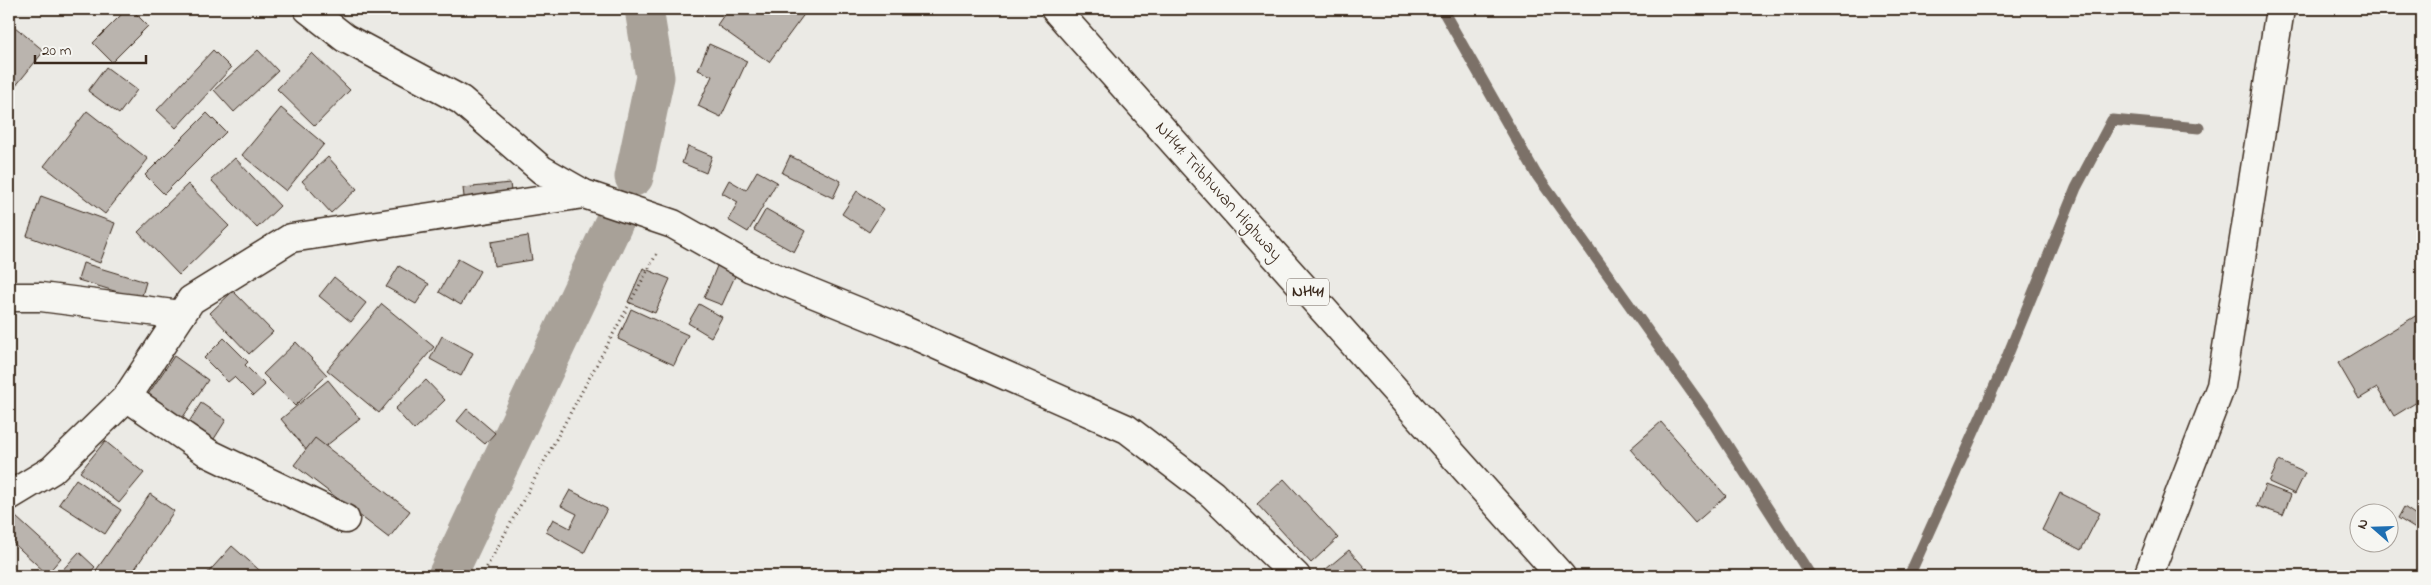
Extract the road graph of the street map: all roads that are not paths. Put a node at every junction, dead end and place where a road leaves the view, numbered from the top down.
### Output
1 (308, 9) edge
2 (1055, 9) edge
3 (2280, 9) edge
4 (584, 194) junction
5 (9, 297) edge
6 (181, 315) junction
7 (127, 396) junction
8 (9, 496) edge
9 (345, 519) dead end
10 (1296, 576) edge
11 (1561, 576) edge
12 (2148, 576) edge

1 - 4 main road
2 - 11 main road, NH41: Tribhuvan Highway / NH41
3 - 12 main road
4 - 6 main road
4 - 10 main road
5 - 6 main road
6 - 7 main road
7 - 8 main road
7 - 9 main road

